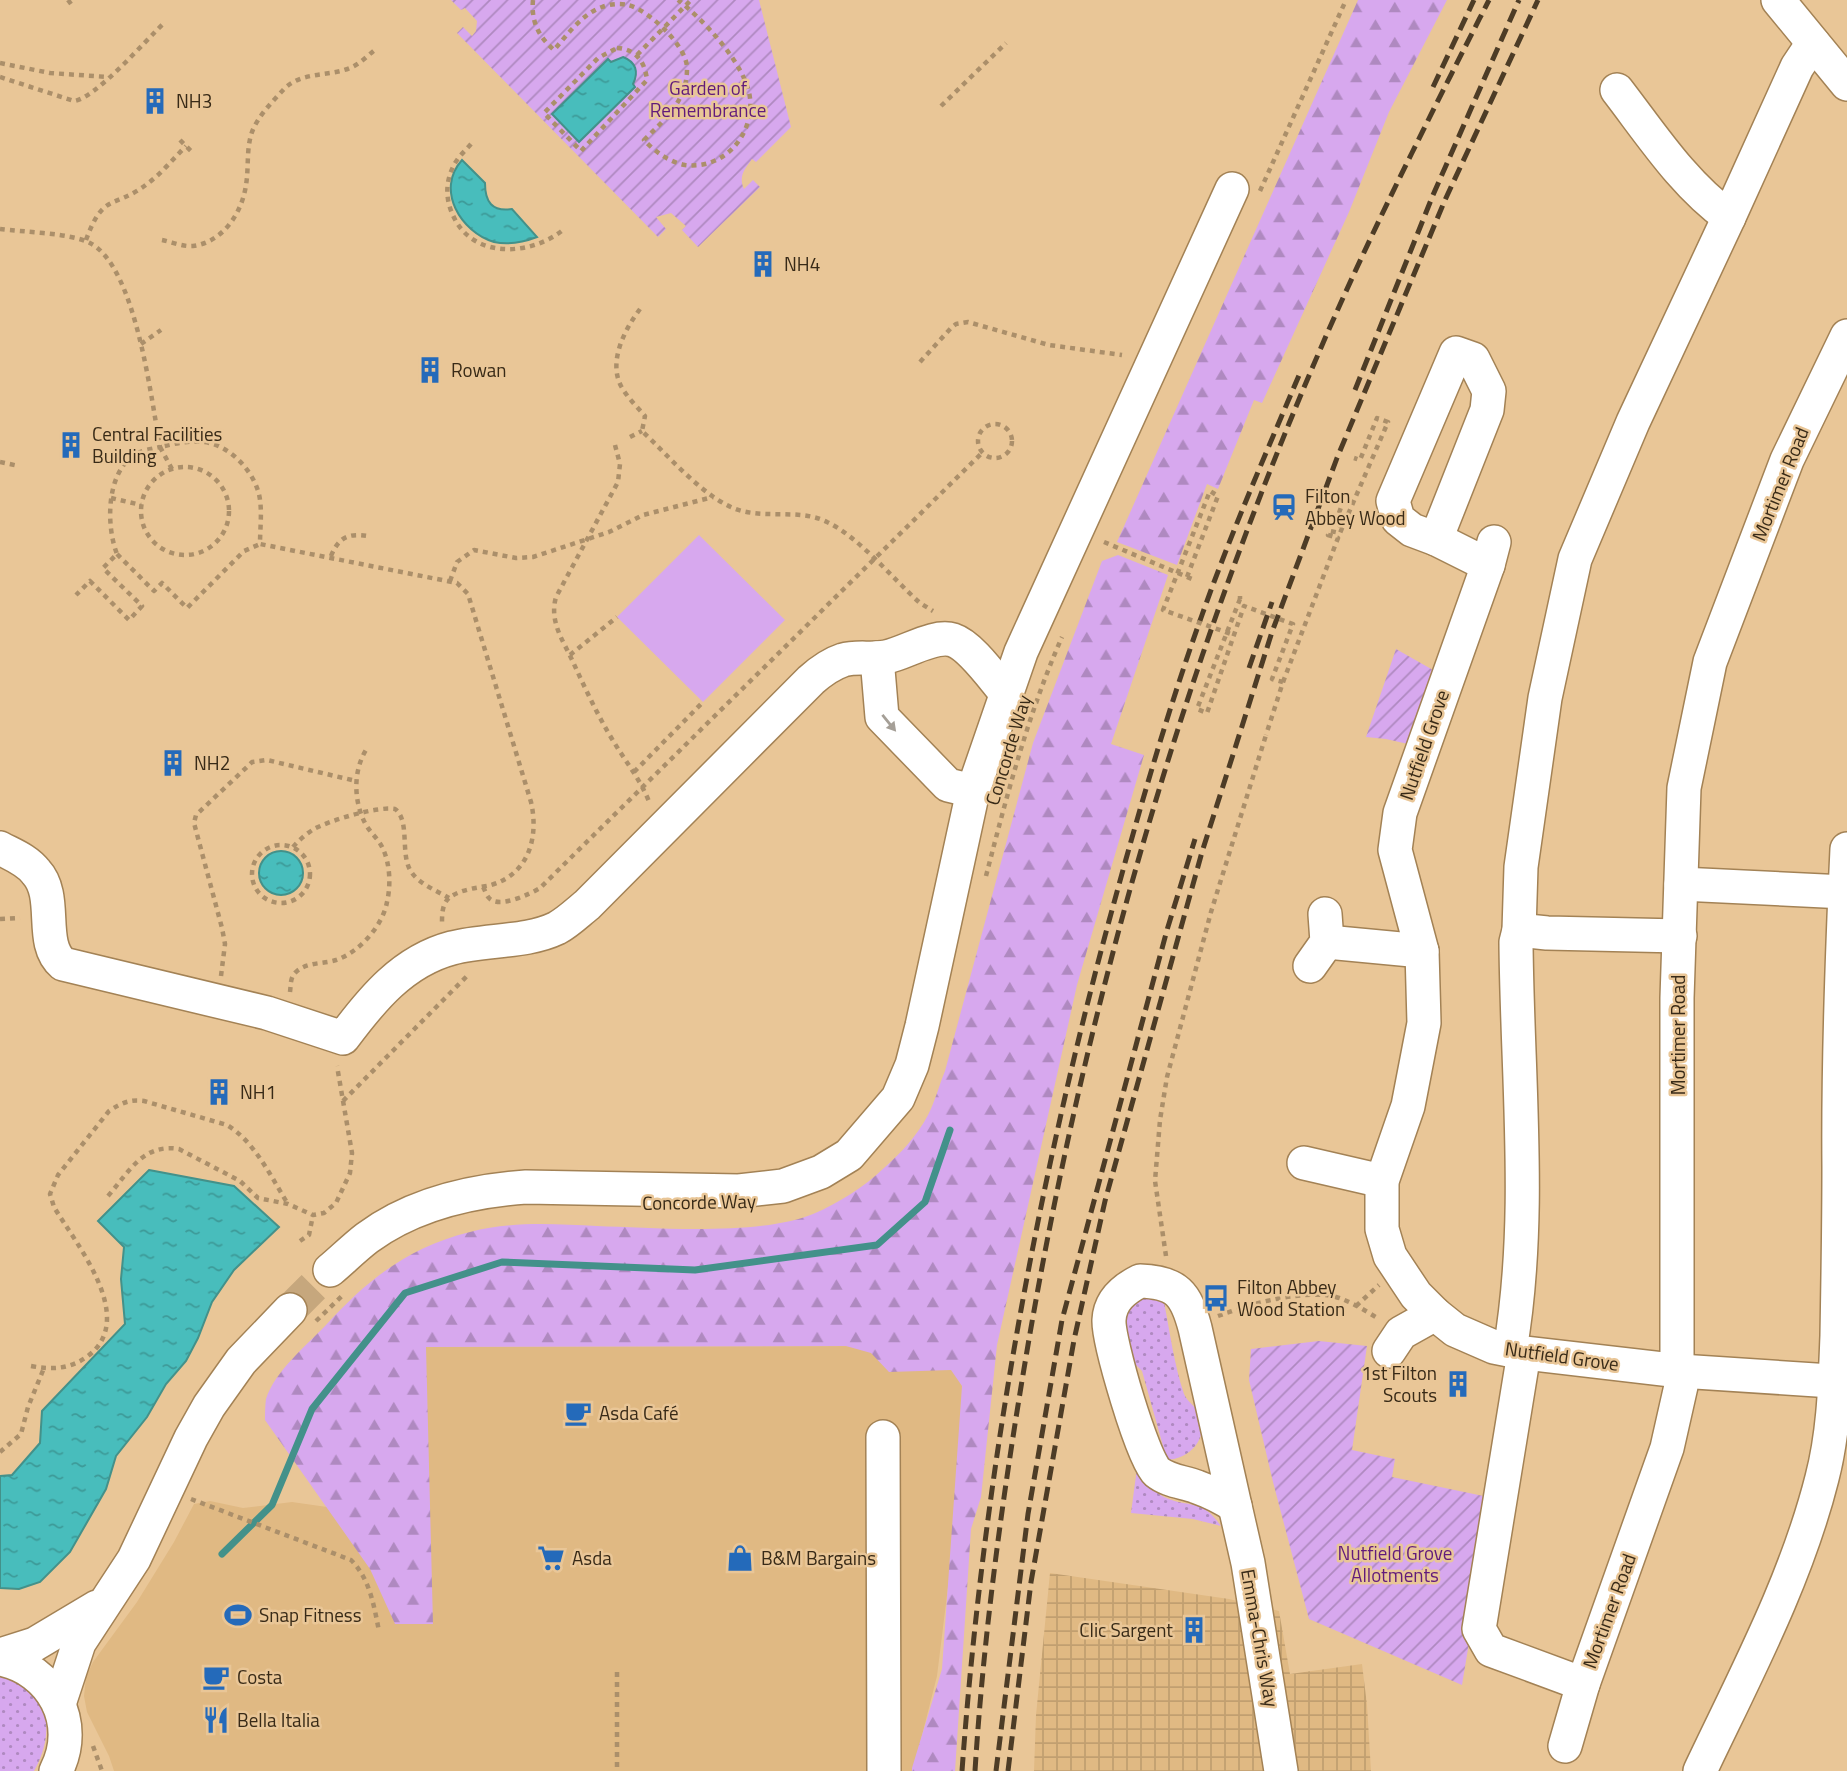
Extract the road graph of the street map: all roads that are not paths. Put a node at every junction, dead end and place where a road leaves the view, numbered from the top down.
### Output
1 (1778, 0) edge
2 (1814, 43) junction
3 (1847, 84) edge
4 (1617, 90) dead end
5 (1232, 189) dead end
6 (1728, 217) junction
7 (1847, 336) edge
8 (1436, 539) junction
9 (877, 658) junction
10 (1006, 693) junction
11 (973, 791) junction
12 (0, 848) edge
13 (1847, 849) edge
14 (1681, 884) junction
15 (1845, 892) junction
16 (1519, 930) junction
17 (1680, 936) junction
18 (1321, 941) dead end
19 (1422, 951) junction
20 (1299, 1164) dead end
21 (1382, 1181) junction
22 (338, 1281) tunnel mouth
23 (1435, 1314) junction
24 (299, 1320) tunnel mouth
25 (1395, 1342) road end
26 (1517, 1351) junction
27 (1680, 1371) junction
28 (1841, 1381) edge
29 (883, 1437) dead end
30 (1220, 1438) junction
31 (1197, 1487) junction
32 (1235, 1506) junction
33 (104, 1602) junction
34 (0, 1657) edge
35 (1583, 1684) junction
36 (60, 1704) junction
37 (1564, 1746) dead end
38 (81, 1765) edge
39 (1272, 1768) edge
40 (884, 1771) edge
41 (1700, 1771) edge

1 - 2 street
2 - 3 street
2 - 6 street
4 - 6 street
5 - 10 street
6 - 16 street
7 - 14 street, Mortimer Road
8 - 8 street
8 - 19 street, Nutfield Grove
9 - 10 street
9 -> 11 street
9 - 12 street
10 - 11 street
11 - 22 street
13 - 15 street
14 - 15 street
14 - 17 street, Mortimer Road
15 - 28 street
16 - 17 street
16 - 26 street
17 - 27 street, Mortimer Road
18 - 19 street
19 - 21 street, Nutfield Grove
20 - 21 street
21 - 23 street, Nutfield Grove
23 - 25 street
23 - 26 street, Nutfield Grove
24 - 33 street
26 - 27 street, Nutfield Grove
26 - 35 street
27 - 28 street, Nutfield Grove
27 - 35 street, Mortimer Road
28 - 41 street
29 - 40 street
30 - 31 street
30 - 31 street, Emma-Chris Way
30 - 32 street, Emma-Chris Way
31 - 32 street, Emma-Chris Way
32 - 39 street, Emma-Chris Way
33 - 34 street
33 - 36 street
34 - 36 street
35 - 37 street, Mortimer Road
36 - 38 street

